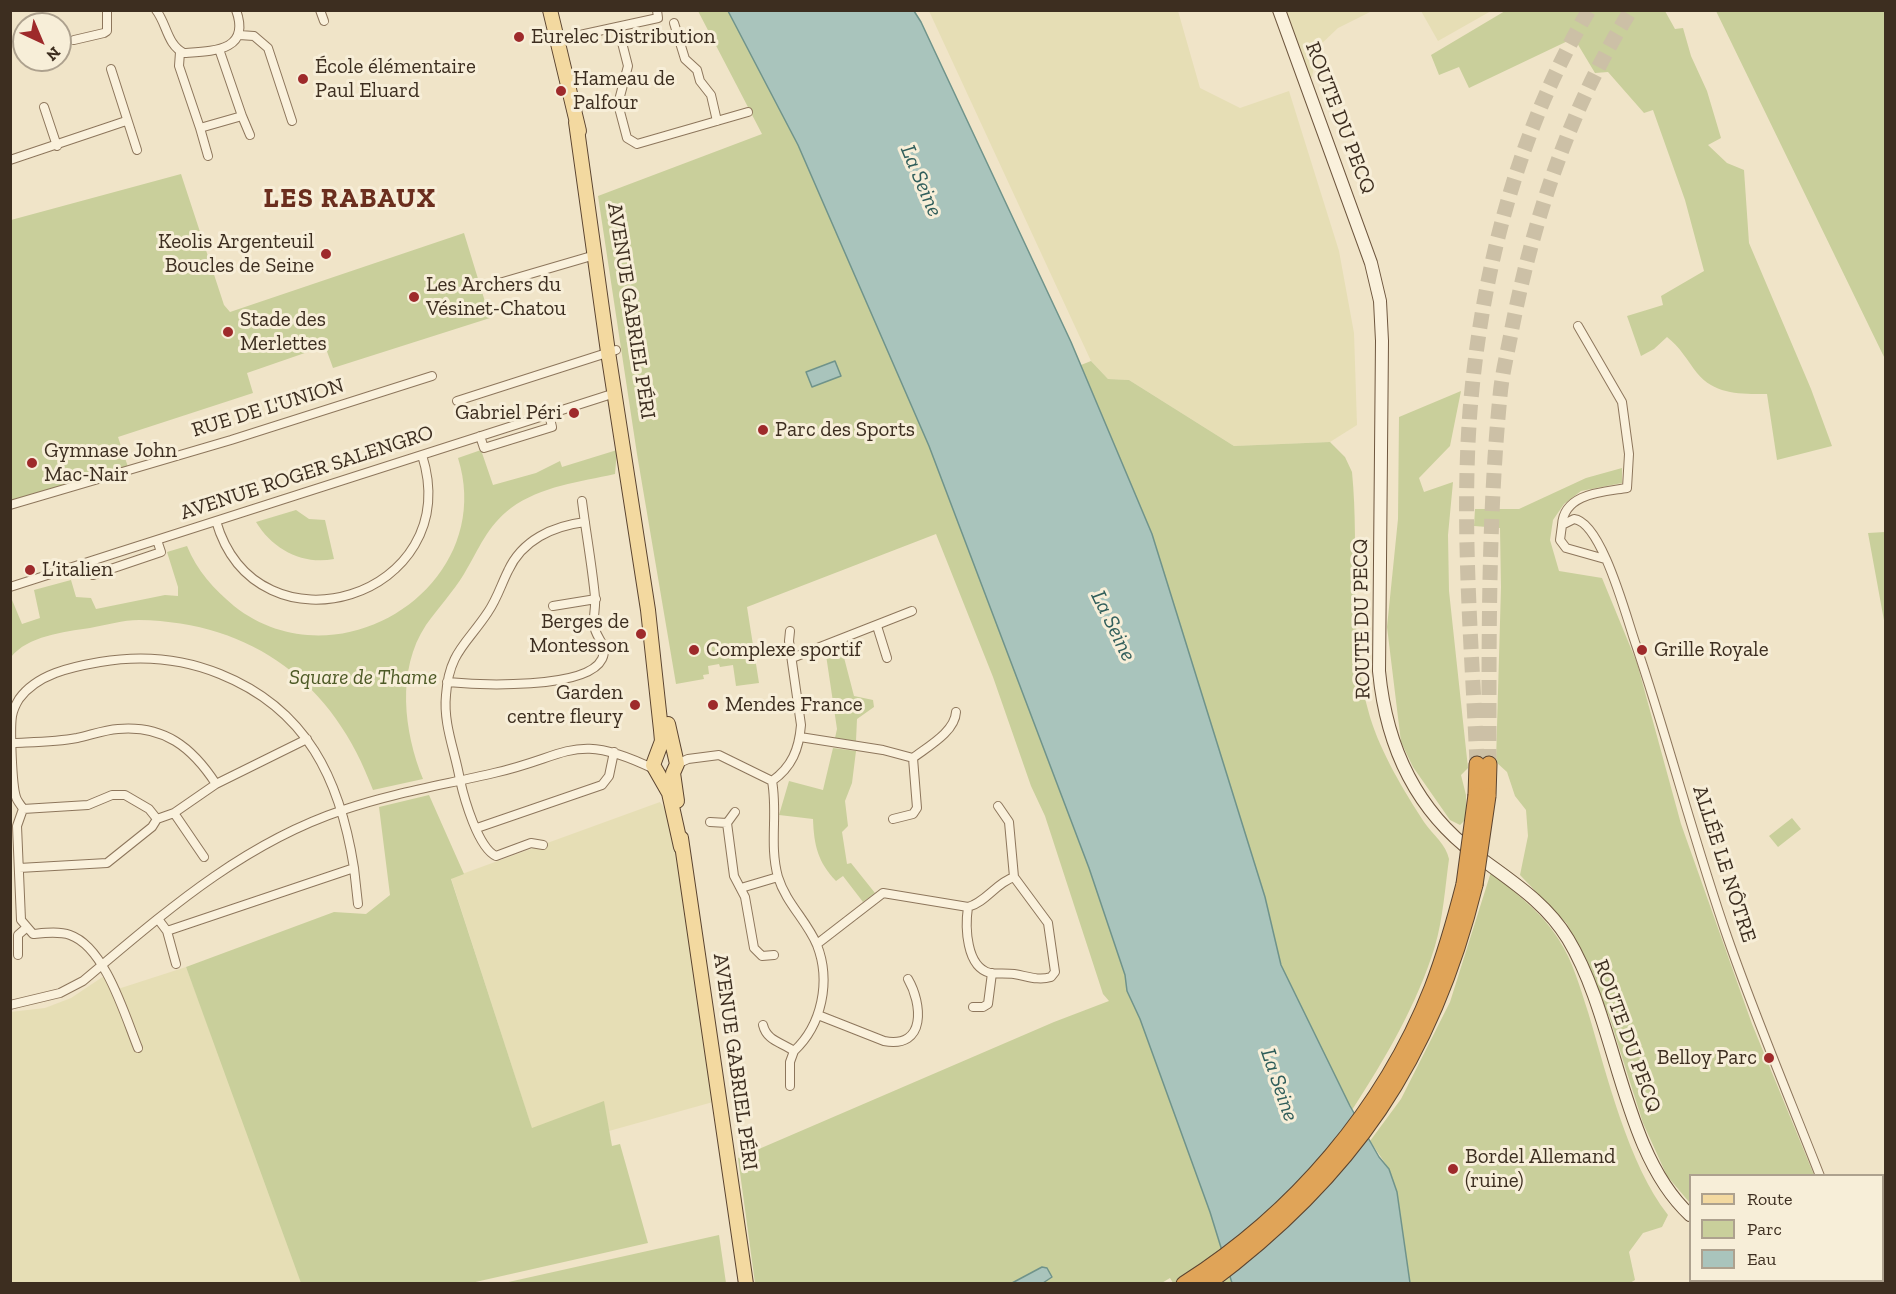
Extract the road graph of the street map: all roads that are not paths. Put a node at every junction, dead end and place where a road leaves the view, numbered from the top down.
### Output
1 (106, 10) edge
2 (156, 10) edge
3 (236, 10) edge
4 (320, 10) edge
5 (550, 10) edge
6 (645, 10) edge
7 (1279, 10) edge
8 (657, 14) edge
9 (648, 20) junction
10 (324, 21) dead end
11 (674, 23) dead end
12 (618, 27) junction
13 (239, 35) junction
14 (74, 40) dead end
15 (557, 40) junction
16 (219, 49) junction
17 (180, 52) junction
18 (111, 69) dead end
19 (44, 107) dead end
20 (748, 112) dead end
21 (242, 116) junction
22 (292, 121) dead end
23 (717, 121) junction
24 (126, 122) junction
25 (576, 122) junction
26 (200, 128) junction
27 (250, 135) dead end
28 (57, 146) junction
29 (137, 150) dead end
30 (208, 156) dead end
31 (10, 160) edge
32 (595, 255) junction
33 (489, 286) dead end
34 (1578, 326) dead end
35 (611, 352) junction
36 (432, 376) dead end
37 (618, 392) junction
38 (457, 401) dead end
39 (549, 414) junction
40 (480, 436) junction
41 (422, 455) junction
42 (1580, 497) junction
43 (582, 501) dead end
44 (10, 504) edge
45 (633, 507) junction
46 (216, 521) junction
47 (585, 522) junction
48 (1586, 524) junction
49 (1562, 525) junction
50 (157, 540) junction
51 (1605, 559) junction
52 (89, 562) junction
53 (10, 587) edge
54 (596, 598) junction
55 (553, 606) dead end
56 (912, 611) dead end
57 (877, 626) junction
58 (790, 631) dead end
59 (792, 658) junction
60 (887, 658) dead end
61 (447, 682) junction
62 (956, 712) dead end
63 (800, 737) junction
64 (307, 739) junction
65 (13, 743) junction
66 (614, 754) junction
67 (913, 758) junction
68 (665, 764) junction
69 (1483, 764) tunnel mouth
70 (460, 780) junction
71 (772, 781) junction
72 (216, 784) junction
73 (1482, 795) junction
74 (998, 806) dead end
75 (23, 809) junction
76 (341, 810) junction
77 (735, 812) dead end
78 (174, 813) junction
79 (157, 819) junction
80 (893, 819) dead end
81 (710, 822) dead end
82 (727, 823) junction
83 (477, 828) junction
84 (543, 844) dead end
85 (204, 857) dead end
86 (19, 868) junction
87 (354, 868) junction
88 (778, 877) junction
89 (1014, 877) junction
90 (741, 888) junction
91 (358, 904) dead end
92 (968, 907) junction
93 (158, 919) junction
94 (26, 928) junction
95 (167, 931) junction
96 (817, 944) junction
97 (18, 955) dead end
98 (774, 955) dead end
99 (176, 964) dead end
100 (101, 966) junction
101 (992, 973) junction
102 (908, 979) dead end
103 (10, 1005) edge
104 (973, 1007) dead end
105 (818, 1015) junction
106 (763, 1025) dead end
107 (138, 1048) dead end
108 (794, 1051) junction
109 (789, 1086) dead end
110 (1819, 1174) edge
111 (1689, 1214) edge
112 (746, 1284) edge
113 (1184, 1284) edge
114 (1207, 1284) edge

1 - 14 street
2 - 17 street
3 - 13 street
4 - 10 street
5 - 15 main road, AVENUE GABRIEL PÉRI
6 - 9 street
7 - 111 main road, ROUTE DU PECQ
8 - 9 street
9 - 12 street
11 - 23 street
12 - 15 street
12 - 23 street
13 - 16 street
13 - 22 street
15 - 25 main road, AVENUE GABRIEL PÉRI
16 - 17 street
16 - 21 street
17 - 26 street
18 - 24 street
19 - 28 street
20 - 23 street
21 - 26 street
21 - 27 street
24 - 28 street
24 - 29 street
25 - 32 main road, AVENUE GABRIEL PÉRI
25 - 35 main road, AVENUE GABRIEL PÉRI
26 - 30 street
28 - 31 street
32 - 33 street
32 - 35 main road, AVENUE GABRIEL PÉRI
34 - 42 street
35 - 37 main road, AVENUE GABRIEL PÉRI
35 - 38 street
36 - 44 street, RUE DE L'UNION
37 - 39 street, AVENUE ROGER SALENGRO
37 - 45 main road, AVENUE GABRIEL PÉRI
37 - 45 main road, AVENUE GABRIEL PÉRI
39 - 40 street, AVENUE ROGER SALENGRO
39 - 40 street
40 - 41 street, AVENUE ROGER SALENGRO
41 - 46 street, AVENUE ROGER SALENGRO
41 - 46 street
42 - 48 street, ALLÉE LE NÔTRE
42 - 49 street
43 - 47 street
45 - 68 main road, AVENUE GABRIEL PÉRI
46 - 50 street, AVENUE ROGER SALENGRO
47 - 54 street
47 - 61 street
48 - 49 street
48 - 51 street, ALLÉE LE NÔTRE
49 - 51 street
50 - 52 street, AVENUE ROGER SALENGRO
50 - 52 street
51 - 110 street, ALLÉE LE NÔTRE
52 - 53 street, AVENUE ROGER SALENGRO
54 - 55 street
54 - 61 street
56 - 57 street
57 - 59 street
57 - 60 street
58 - 59 street
59 - 63 street
61 - 70 street
62 - 67 street
63 - 67 street
63 - 71 street
64 - 65 street
64 - 72 street
64 - 76 street
65 - 72 street
65 - 75 street
66 - 68 street
66 - 70 street
66 - 83 street
67 - 80 street
68 - 71 street
68 - 112 main road, AVENUE GABRIEL PÉRI
69 - 73 highway
70 - 76 street
70 - 83 street
71 - 88 street
72 - 78 street
73 - 113 highway, bridge
73 - 114 highway, bridge
74 - 89 street
75 - 79 street
75 - 86 street
76 - 87 street
76 - 93 street
77 - 82 street
78 - 79 street
78 - 85 street
79 - 86 street
81 - 82 street
82 - 90 street
83 - 84 street
86 - 94 street
87 - 91 street
87 - 95 street
88 - 90 street
88 - 96 street
89 - 92 street
89 - 101 street
90 - 98 street
92 - 96 street
92 - 101 street
93 - 95 street
93 - 100 street
94 - 97 street
94 - 100 street
95 - 99 street
96 - 105 street
100 - 103 street
100 - 107 street
101 - 104 street
102 - 105 street
105 - 108 street
106 - 108 street
108 - 109 street

